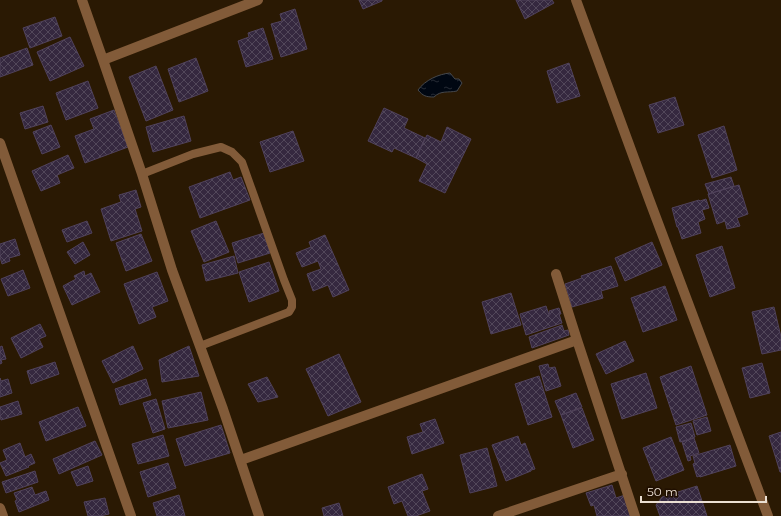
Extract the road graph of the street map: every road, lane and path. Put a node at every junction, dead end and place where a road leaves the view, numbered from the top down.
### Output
1 (82, 0) edge
2 (258, 0) edge
3 (576, 0) edge
4 (103, 60) junction
5 (0, 143) edge
6 (142, 174) junction
7 (556, 274) dead end
8 (576, 340) junction
9 (200, 346) junction
10 (241, 460) junction
11 (622, 474) junction
12 (0, 508) edge
13 (3, 516) edge
14 (130, 516) edge
15 (259, 516) edge
16 (498, 516) edge
17 (635, 516) edge
18 (768, 516) edge

1 - 4 street
2 - 4 street
3 - 18 street
4 - 6 street
5 - 14 street
6 - 9 street
6 - 9 lane
7 - 8 street
8 - 10 street
8 - 11 street
9 - 10 street
10 - 15 street
11 - 16 street
11 - 17 street
12 - 13 street

